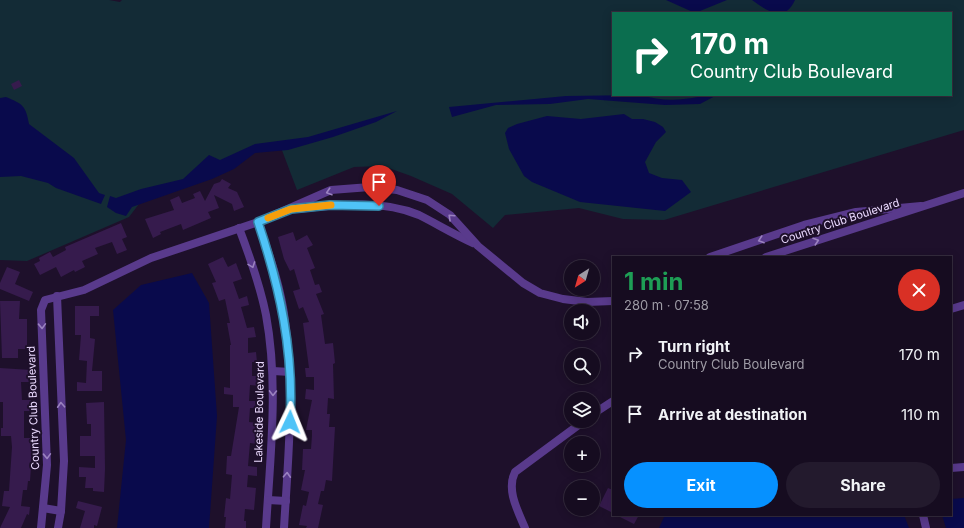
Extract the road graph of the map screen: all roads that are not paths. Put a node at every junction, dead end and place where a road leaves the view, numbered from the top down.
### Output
1 (964, 193) edge
2 (922, 206) junction
3 (291, 209) junction
4 (258, 222) junction
5 (239, 228) junction
6 (478, 246) junction
7 (713, 256) edge
8 (769, 256) edge
9 (57, 296) junction
10 (612, 296) edge
11 (601, 301) junction
12 (612, 301) edge
13 (964, 305) edge
14 (952, 309) edge
15 (273, 371) junction
16 (290, 372) junction
17 (612, 402) edge
18 (600, 409) edge
19 (574, 428) edge
20 (964, 467) edge
21 (952, 468) edge
22 (268, 500) junction
23 (286, 501) junction
24 (43, 508) junction
25 (61, 511) junction
26 (923, 516) edge
27 (41, 528) edge
28 (58, 528) edge
29 (266, 528) edge
30 (284, 528) edge
31 (525, 528) edge
32 (926, 528) edge

1 - 2 street, Country Club Boulevard
2 -> 7 street, Country Club Boulevard
8 -> 2 street, Country Club Boulevard
3 - 4 street, Country Club Boulevard
3 - 6 street, Country Club Boulevard
6 -> 3 street, Country Club Boulevard
4 - 5 street, Country Club Boulevard
4 - 16 street
5 - 9 street, Country Club Boulevard
5 -> 15 street, Lakeside Boulevard
6 - 11 street, Country Club Boulevard
9 -> 24 street, Country Club Boulevard
25 -> 9 street
10 - 11 street, Country Club Boulevard
11 - 12 street, Country Club Boulevard
13 - 14 street
15 - 16 street
15 -> 22 street, Lakeside Boulevard
23 -> 16 street
17 - 18 street
19 - 31 street
20 - 21 street
22 - 23 street
22 - 29 street, Lakeside Boulevard
23 - 30 street
24 - 25 street
24 - 27 street, Country Club Boulevard
25 - 28 street
26 - 32 street

